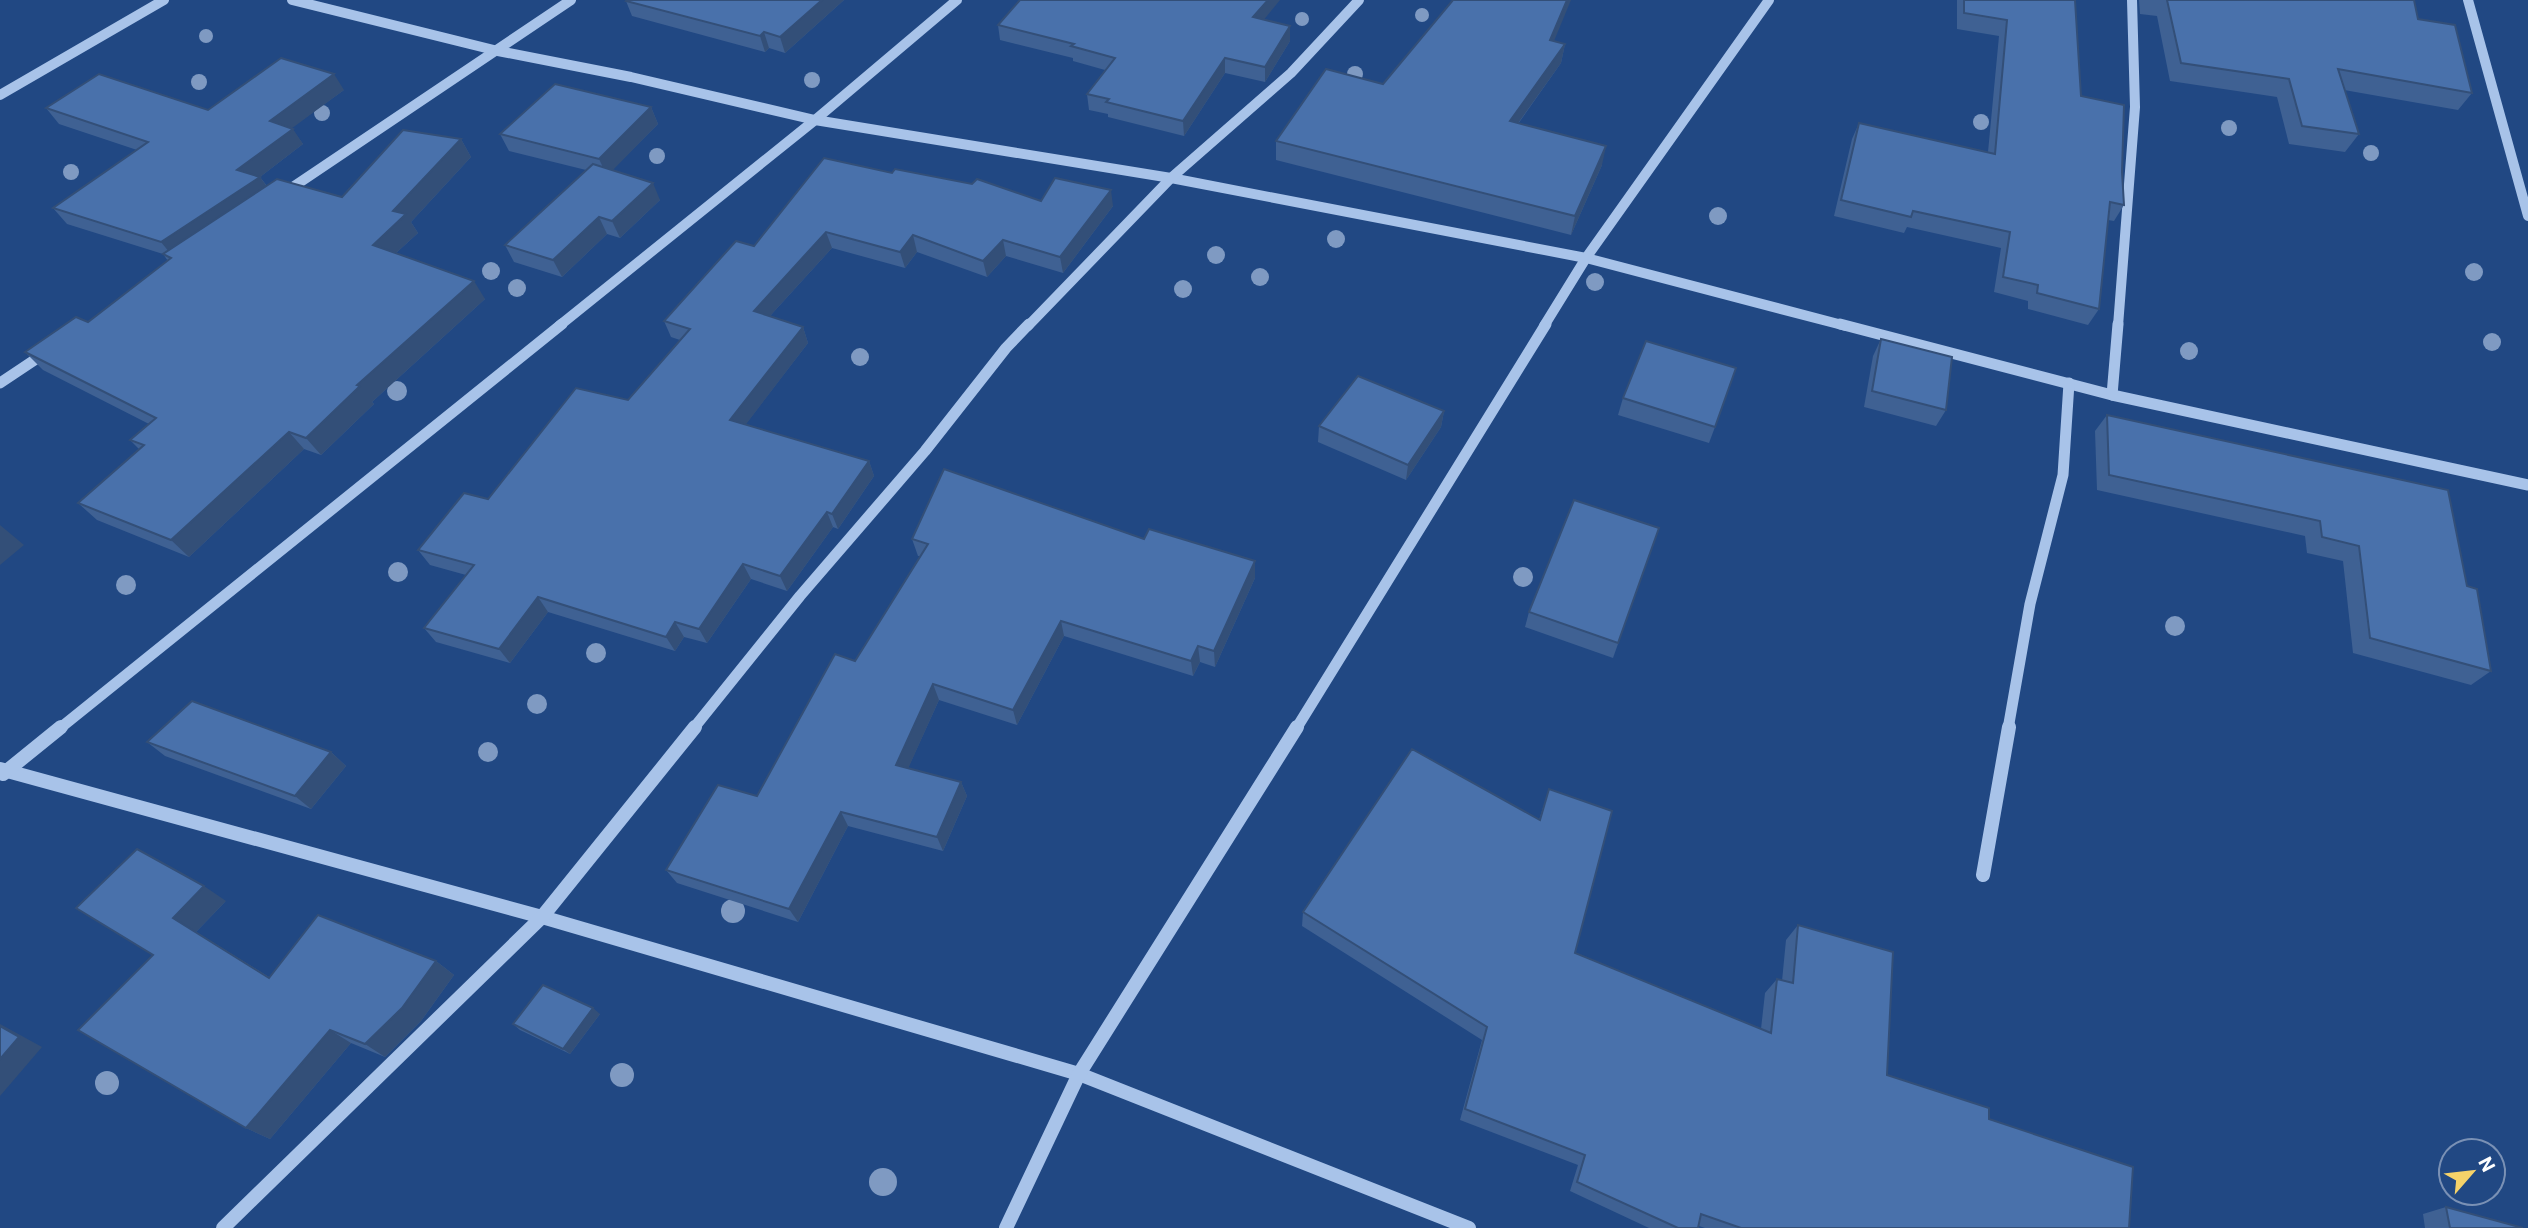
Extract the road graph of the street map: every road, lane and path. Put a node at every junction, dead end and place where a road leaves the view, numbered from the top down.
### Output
1 (164, 0) edge
2 (292, 0) edge
3 (571, 0) edge
4 (957, 0) edge
5 (1359, 0) edge
6 (1769, 0) edge
7 (2132, 0) edge
8 (2468, 0) edge
9 (498, 51) junction
10 (0, 95) edge
11 (815, 120) junction
12 (1171, 178) junction
13 (278, 198) edge
14 (2528, 216) edge
15 (1586, 258) junction
16 (58, 344) edge
17 (0, 383) edge
18 (2068, 383) junction
19 (2112, 395) junction
20 (2528, 485) edge
21 (2, 772) edge
22 (1983, 875) dead end
23 (542, 917) junction
24 (1079, 1074) junction
25 (223, 1228) edge
26 (1006, 1228) edge
27 (1469, 1228) edge

1 - 10 street
2 - 9 street
3 - 9 street
4 - 11 street
5 - 12 street
6 - 15 street
7 - 19 street
8 - 14 street
9 - 11 street
9 - 13 street
11 - 12 street
11 - 21 street
12 - 15 street
12 - 23 street
15 - 18 street
15 - 24 street
16 - 17 street
18 - 19 street
18 - 22 street
19 - 20 street
21 - 23 street
23 - 24 street
23 - 25 street
24 - 26 street
24 - 27 street

